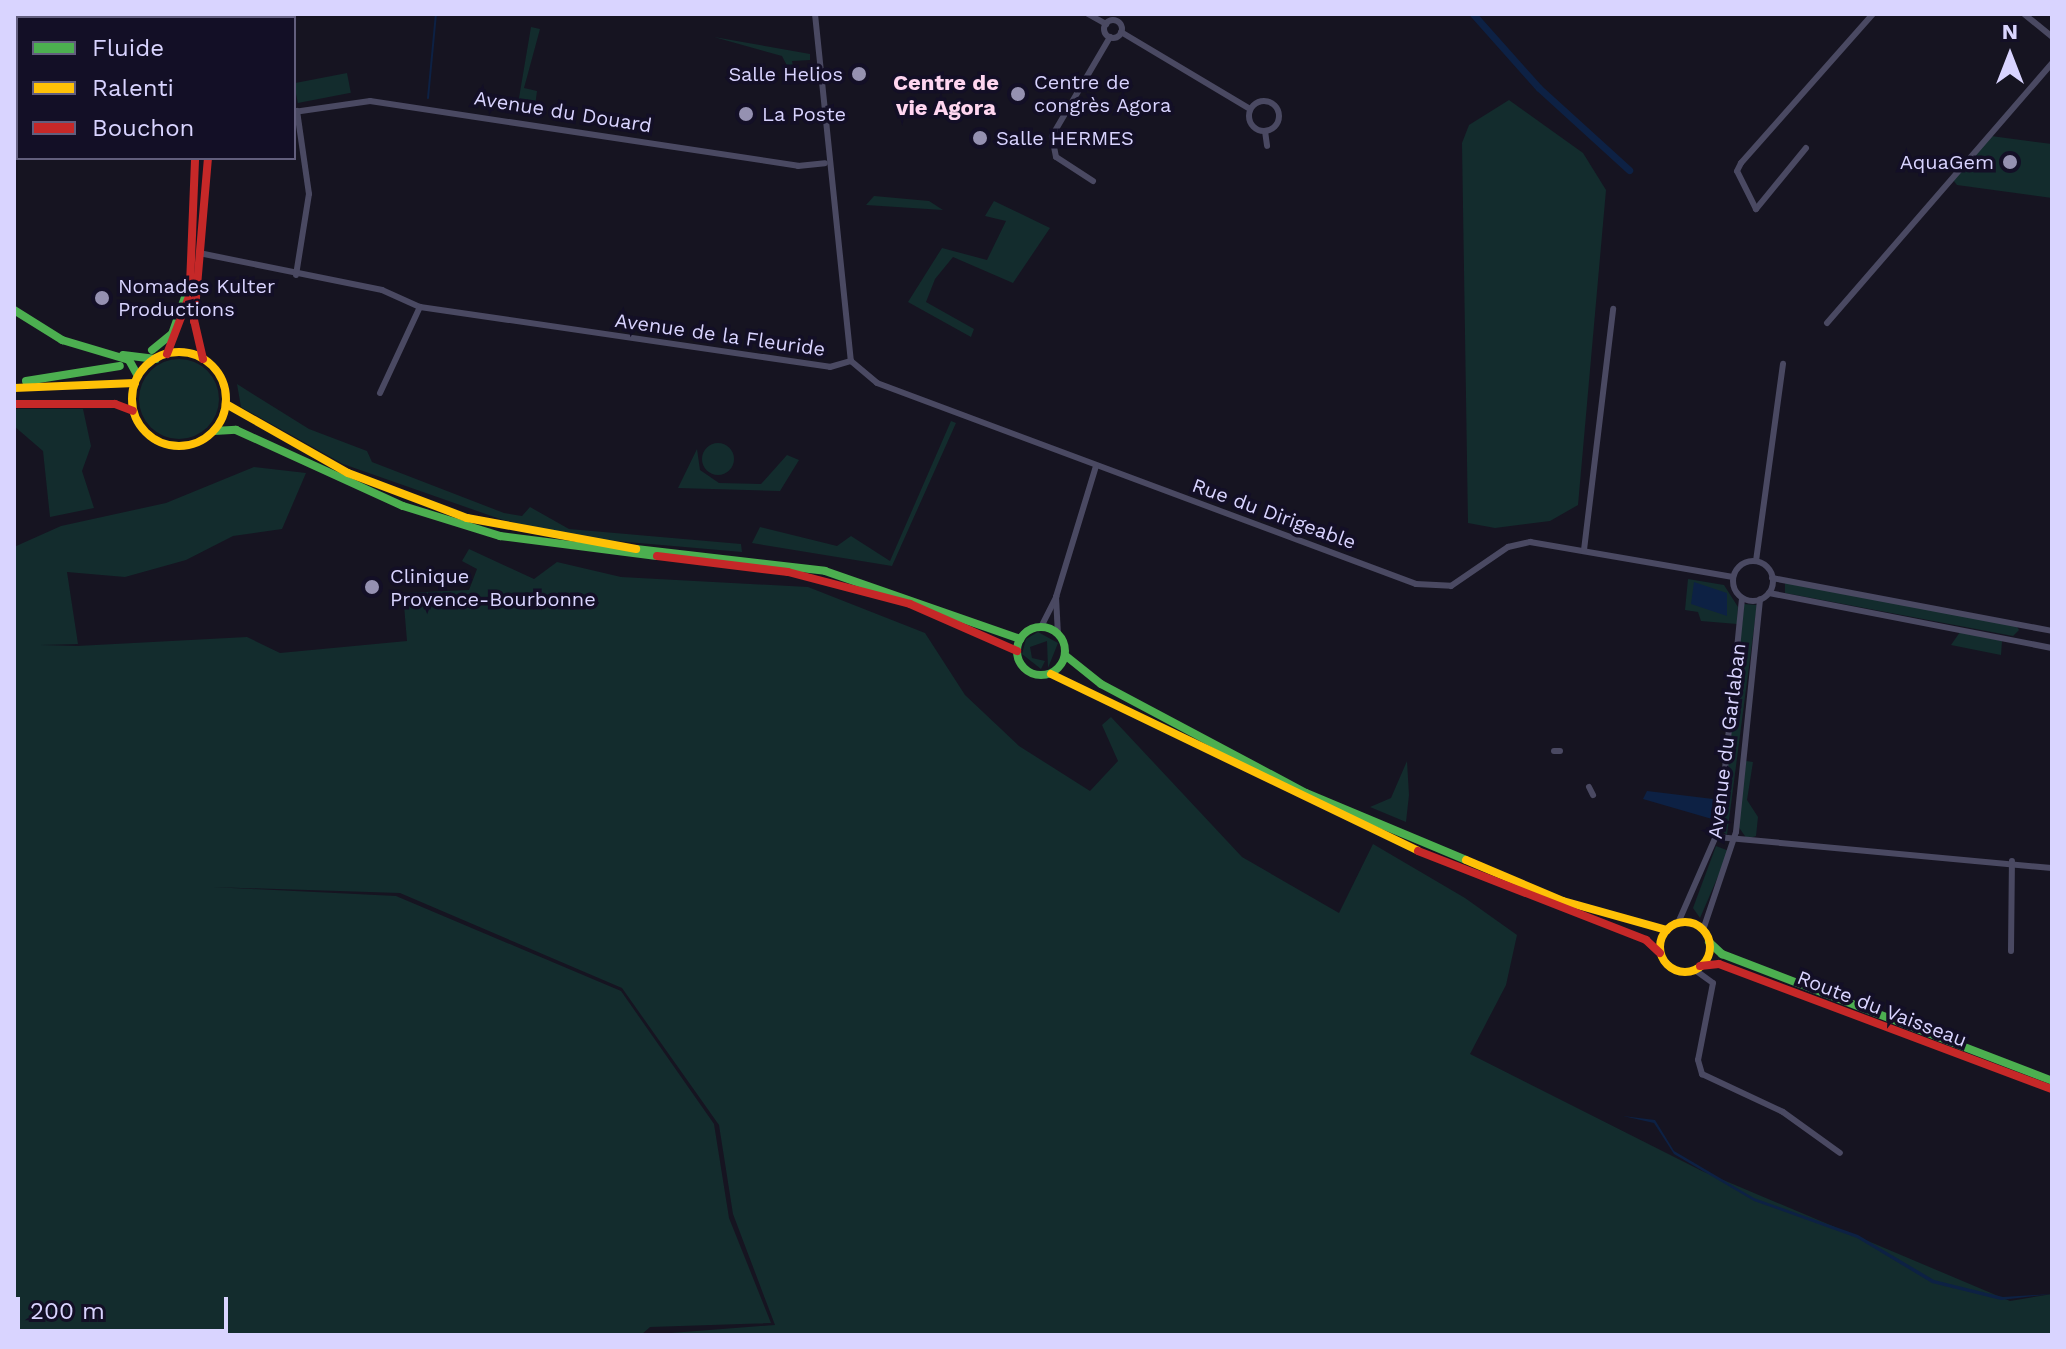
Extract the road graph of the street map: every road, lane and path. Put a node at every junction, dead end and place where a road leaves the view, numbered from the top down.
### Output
1 (815, 14) edge
2 (1088, 14) edge
3 (1873, 14) edge
4 (2024, 14) edge
5 (1106, 24) junction
6 (1121, 32) junction
7 (1110, 37) junction
8 (2052, 37) edge
9 (2052, 63) edge
10 (1250, 109) junction
11 (296, 112) edge
12 (296, 118) edge
13 (1265, 131) junction
14 (1267, 146) dead end
15 (1806, 148) dead end
16 (195, 160) edge
17 (208, 160) edge
18 (825, 163) junction
19 (1093, 181) dead end
20 (198, 253) junction
21 (296, 275) junction
22 (190, 283) junction
23 (420, 307) junction
24 (1613, 309) dead end
25 (14, 310) edge
26 (1827, 323) dead end
27 (77, 347) junction
28 (154, 354) junction
29 (167, 354) junction
30 (203, 359) junction
31 (851, 361) junction
32 (1783, 364) dead end
33 (120, 366) dead end
34 (136, 380) junction
35 (14, 386) edge
36 (380, 393) dead end
37 (14, 404) edge
38 (226, 404) junction
39 (133, 411) junction
40 (214, 431) junction
41 (1096, 466) junction
42 (1584, 550) junction
43 (1756, 561) junction
44 (1733, 577) junction
45 (1772, 578) junction
46 (1769, 593) junction
47 (1056, 597) junction
48 (1742, 598) junction
49 (1760, 599) junction
50 (2027, 626) junction
51 (1041, 627) junction
52 (2052, 631) edge
53 (1058, 633) junction
54 (1020, 639) junction
55 (2025, 643) junction
56 (2052, 648) edge
57 (1017, 651) junction
58 (1066, 656) junction
59 (1051, 674) junction
60 (1589, 787) dead end
61 (1593, 795) dead end
62 (1717, 837) junction
63 (1734, 841) junction
64 (2012, 861) junction
65 (2052, 868) edge
66 (1678, 923) junction
67 (1667, 930) junction
68 (1703, 930) junction
69 (1709, 942) junction
70 (2011, 951) dead end
71 (1660, 953) junction
72 (1698, 968) junction
73 (2052, 1081) edge
74 (2052, 1089) edge
75 (1840, 1153) dead end

1 - 18 street
2 - 5 street
3 - 15 street
4 - 8 street
5 - 6 street
5 - 7 street
6 - 7 street
6 - 10 street
7 - 19 street
9 - 26 street
10 - 13 street
10 - 13 street
11 - 18 street, Avenue du Douard
12 - 21 street
13 - 14 street
16 - 22 main road
17 - 20 main road
18 - 31 street
20 - 21 street, Avenue de la Fleuride
20 - 30 main road
21 - 23 street, Avenue de la Fleuride
22 - 28 main road
22 - 29 main road
23 - 31 street, Avenue de la Fleuride
23 - 36 street
24 - 42 street
25 - 27 main road
27 - 28 main road
27 - 34 main road
28 - 29 main road
28 - 34 main road
29 - 30 main road
30 - 38 main road
31 - 41 street, Avenue de la Fleuride
32 - 43 street
33 - 35 main road
34 - 35 main road
34 - 39 main road
37 - 39 main road
38 - 40 main road
38 - 54 main road
39 - 40 main road
40 - 57 main road
41 - 42 street, Rue du Dirigeable
41 - 47 street
42 - 44 street
43 - 44 street
43 - 45 street
44 - 48 street
45 - 46 street
45 - 50 street
46 - 49 street
46 - 55 street
47 - 51 street
47 - 53 street
48 - 49 street
48 - 62 street, Avenue du Garlaban
49 - 63 street, Avenue du Garlaban
50 - 52 street
50 - 55 street
51 - 53 main road
51 - 54 main road
53 - 58 main road
54 - 57 main road
55 - 56 street
57 - 59 main road
58 - 59 main road
58 - 67 main road
59 - 71 main road
60 - 61 street
62 - 63 street
62 - 66 street, Avenue du Garlaban
63 - 64 street
63 - 68 street, Avenue du Garlaban
64 - 65 street
64 - 70 street
66 - 67 main road
66 - 68 main road
67 - 71 main road
68 - 69 main road
69 - 72 main road
69 - 73 main road, Route du Vaisseau
71 - 72 main road
72 - 74 main road, Route du Vaisseau
72 - 75 street

